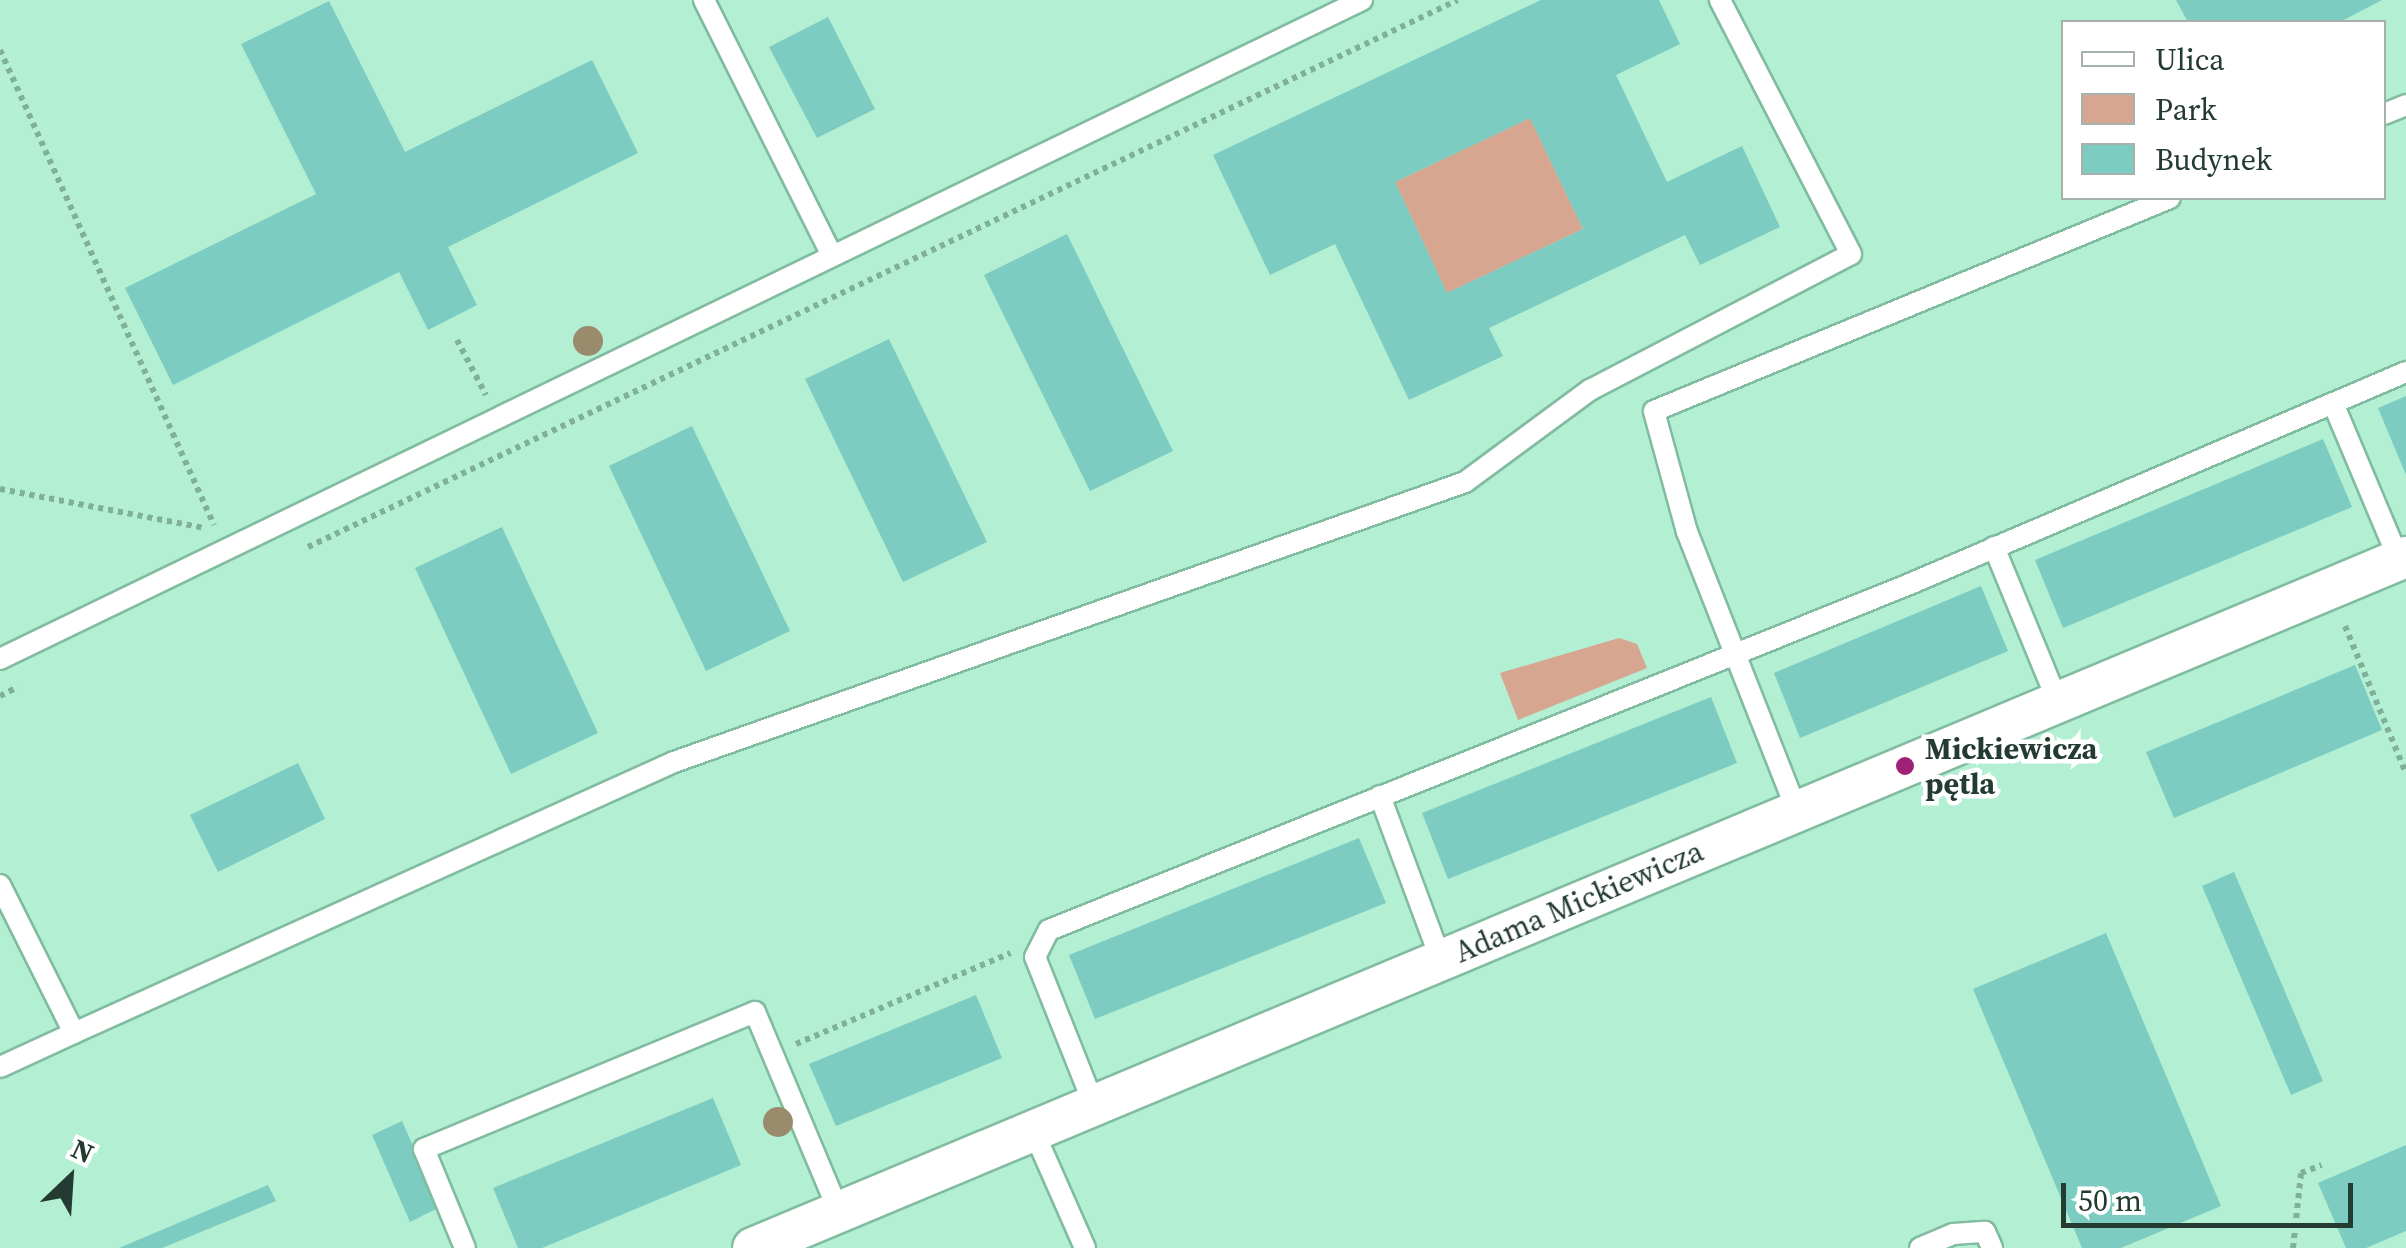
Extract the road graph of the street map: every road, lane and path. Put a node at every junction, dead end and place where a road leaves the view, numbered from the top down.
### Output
1 (704, 0) edge
2 (1362, 0) edge
3 (1458, 0) edge
4 (1720, 0) edge
5 (0, 50) edge
6 (2165, 200) edge
7 (832, 256) junction
8 (2406, 372) edge
9 (2333, 403) junction
10 (216, 530) dead end
11 (1994, 547) junction
12 (304, 549) dead end
13 (2402, 558) edge
14 (2345, 626) dead end
15 (1736, 654) junction
16 (0, 659) edge
17 (2058, 702) junction
18 (2406, 774) edge
19 (1380, 796) junction
20 (1797, 810) junction
21 (0, 885) edge
22 (1038, 940) junction
23 (1442, 960) junction
24 (74, 1033) junction
25 (773, 1054) junction
26 (0, 1067) edge
27 (1094, 1105) junction
28 (1033, 1130) junction
29 (2322, 1165) dead end
30 (839, 1212) junction
31 (465, 1248) edge
32 (753, 1248) edge
33 (1085, 1248) edge
34 (1920, 1248) edge
35 (1992, 1248) edge
36 (2292, 1248) edge

1 - 7 lane
2 - 7 lane
3 - 12 path
4 - 24 lane
5 - 10 path
6 - 15 lane
7 - 16 lane
8 - 9 lane
9 - 11 lane
9 - 13 lane
11 - 15 lane
11 - 17 lane
13 - 17 street, Adama Mickiewicza
14 - 18 path
15 - 19 lane
15 - 20 lane
17 - 20 street, Adama Mickiewicza
19 - 22 lane
19 - 23 lane
20 - 23 street, Adama Mickiewicza
21 - 24 lane
22 - 25 path
22 - 27 lane
23 - 27 street, Adama Mickiewicza
24 - 26 lane
25 - 30 lane
25 - 31 lane
27 - 28 street, Adama Mickiewicza
28 - 30 street, Adama Mickiewicza
28 - 33 lane
29 - 36 path
30 - 32 street, Adama Mickiewicza
34 - 35 lane

